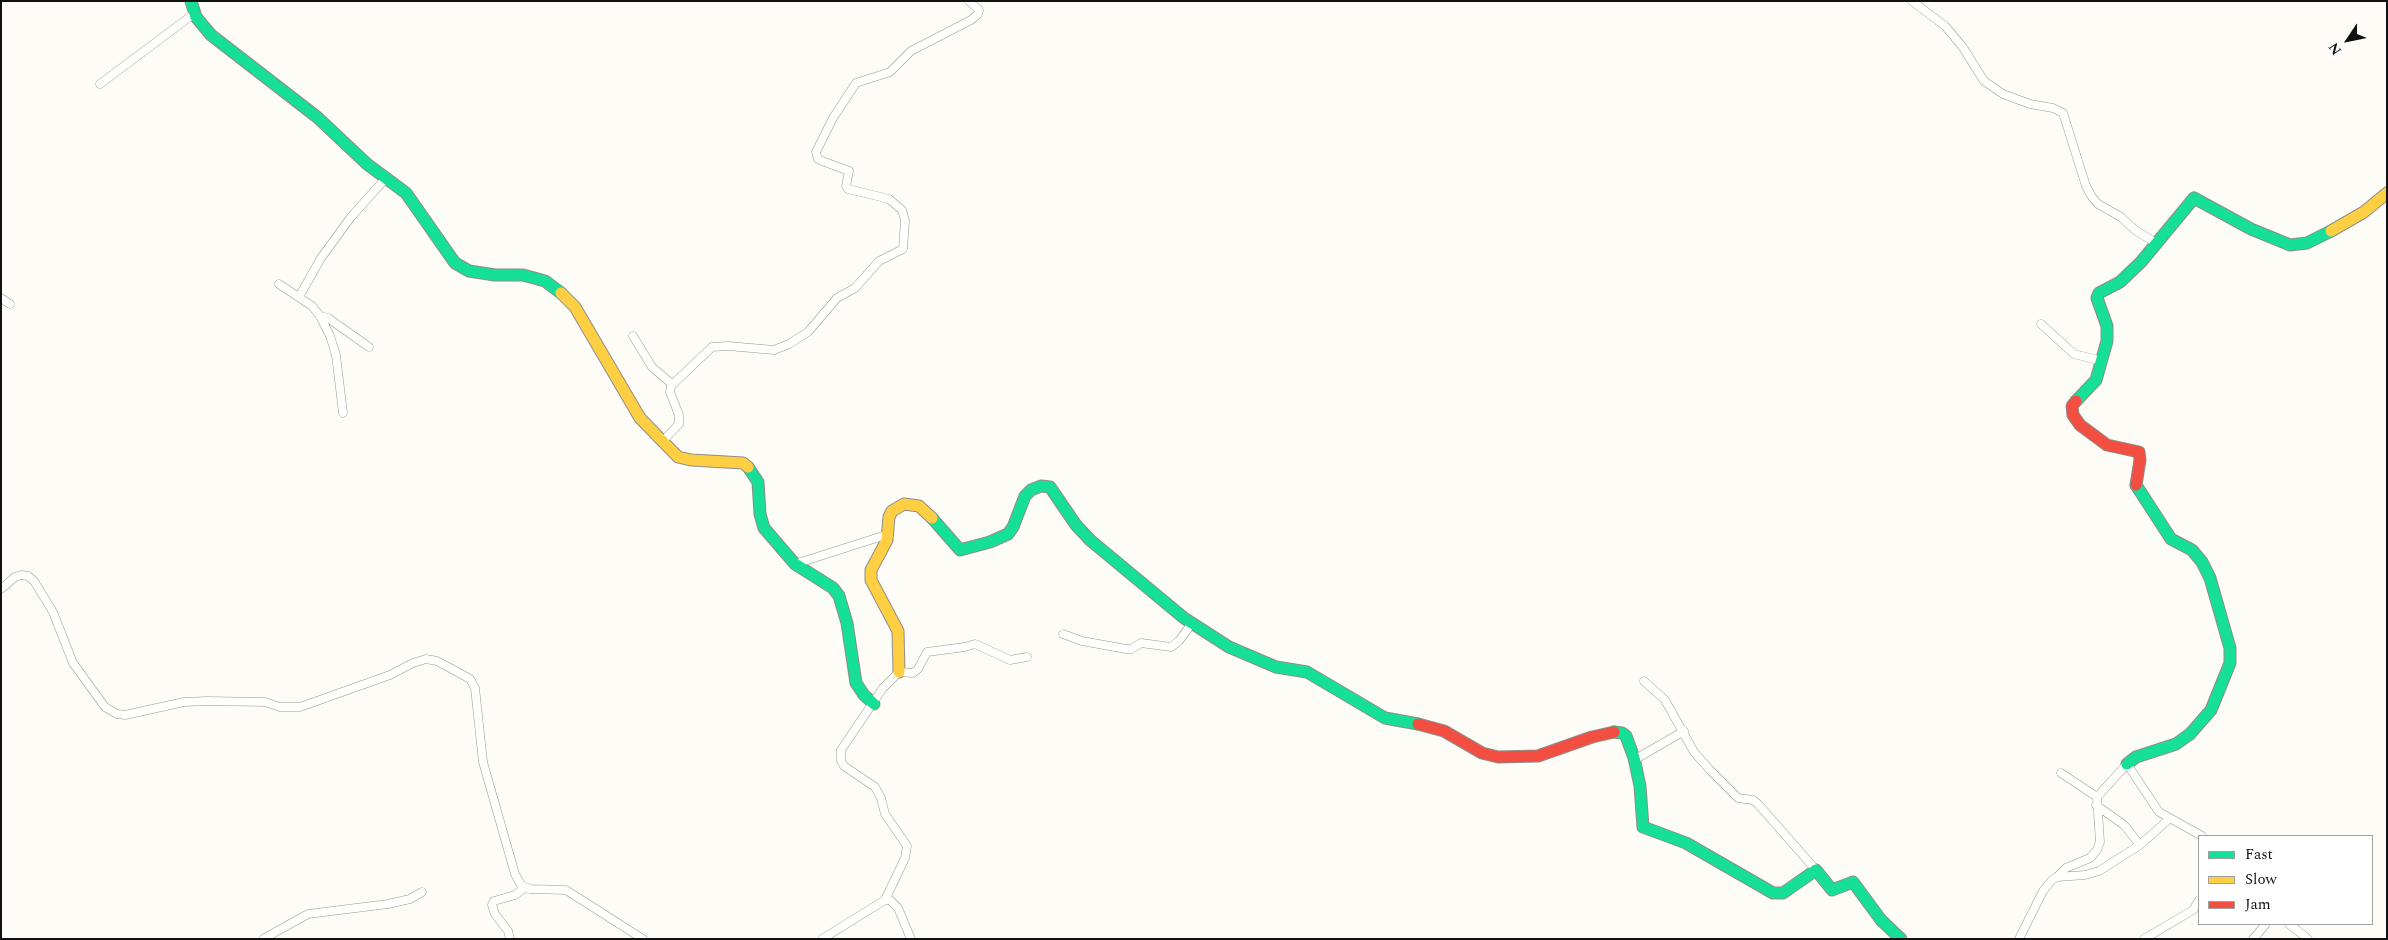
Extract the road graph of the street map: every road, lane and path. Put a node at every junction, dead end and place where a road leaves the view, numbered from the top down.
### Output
1 (191, 1) edge
2 (969, 1) edge
3 (1912, 1) edge
4 (195, 13) junction
5 (100, 84) dead end
6 (386, 178) junction
7 (2387, 193) edge
8 (2156, 243) junction
9 (279, 284) dead end
10 (1, 298) edge
11 (299, 298) junction
12 (10, 304) dead end
13 (320, 316) junction
14 (2041, 324) dead end
15 (633, 336) dead end
16 (369, 347) dead end
17 (2102, 361) junction
18 (672, 384) junction
19 (343, 413) dead end
20 (662, 442) junction
21 (889, 534) junction
22 (795, 564) junction
23 (1, 589) edge
24 (1192, 623) junction
25 (1063, 634) dead end
26 (1027, 656) dead end
27 (900, 672) junction
28 (1644, 681) dead end
29 (874, 704) junction
30 (1684, 731) junction
31 (1634, 760) junction
32 (2127, 764) junction
33 (2061, 773) dead end
34 (2096, 801) junction
35 (2169, 819) junction
36 (2200, 835) edge
37 (2140, 845) junction
38 (1816, 870) junction
39 (2056, 877) junction
40 (524, 888) junction
41 (422, 892) dead end
42 (885, 900) junction
43 (2198, 902) edge
44 (2265, 925) edge
45 (2290, 925) edge
46 (263, 939) edge
47 (510, 939) edge
48 (643, 939) edge
49 (822, 939) edge
50 (911, 939) edge
51 (1901, 939) edge
52 (2019, 939) edge
53 (2144, 939) edge
54 (2253, 939) edge
55 (2308, 939) edge

1 - 4 street
2 - 18 street
3 - 8 street
4 - 5 street
4 - 6 street
6 - 11 street
6 - 20 street
7 - 8 street
8 - 17 street
9 - 11 street
10 - 12 street
11 - 13 street
13 - 16 street
13 - 19 street
14 - 17 street
15 - 18 street
17 - 32 street
18 - 20 street
20 - 22 street
21 - 22 street
21 - 24 street
21 - 27 street
22 - 29 street
23 - 40 street
24 - 25 street
24 - 31 street
26 - 27 street
27 - 29 street
28 - 30 street
29 - 42 street
30 - 31 street
30 - 38 street
31 - 38 street
32 - 34 street
32 - 35 street
33 - 34 street
34 - 37 street
34 - 39 street
35 - 36 street
35 - 37 street
37 - 39 street
38 - 51 street
39 - 52 street
40 - 47 street
40 - 48 street
41 - 46 street
42 - 49 street
42 - 50 street
43 - 53 street
44 - 54 street
45 - 55 street

